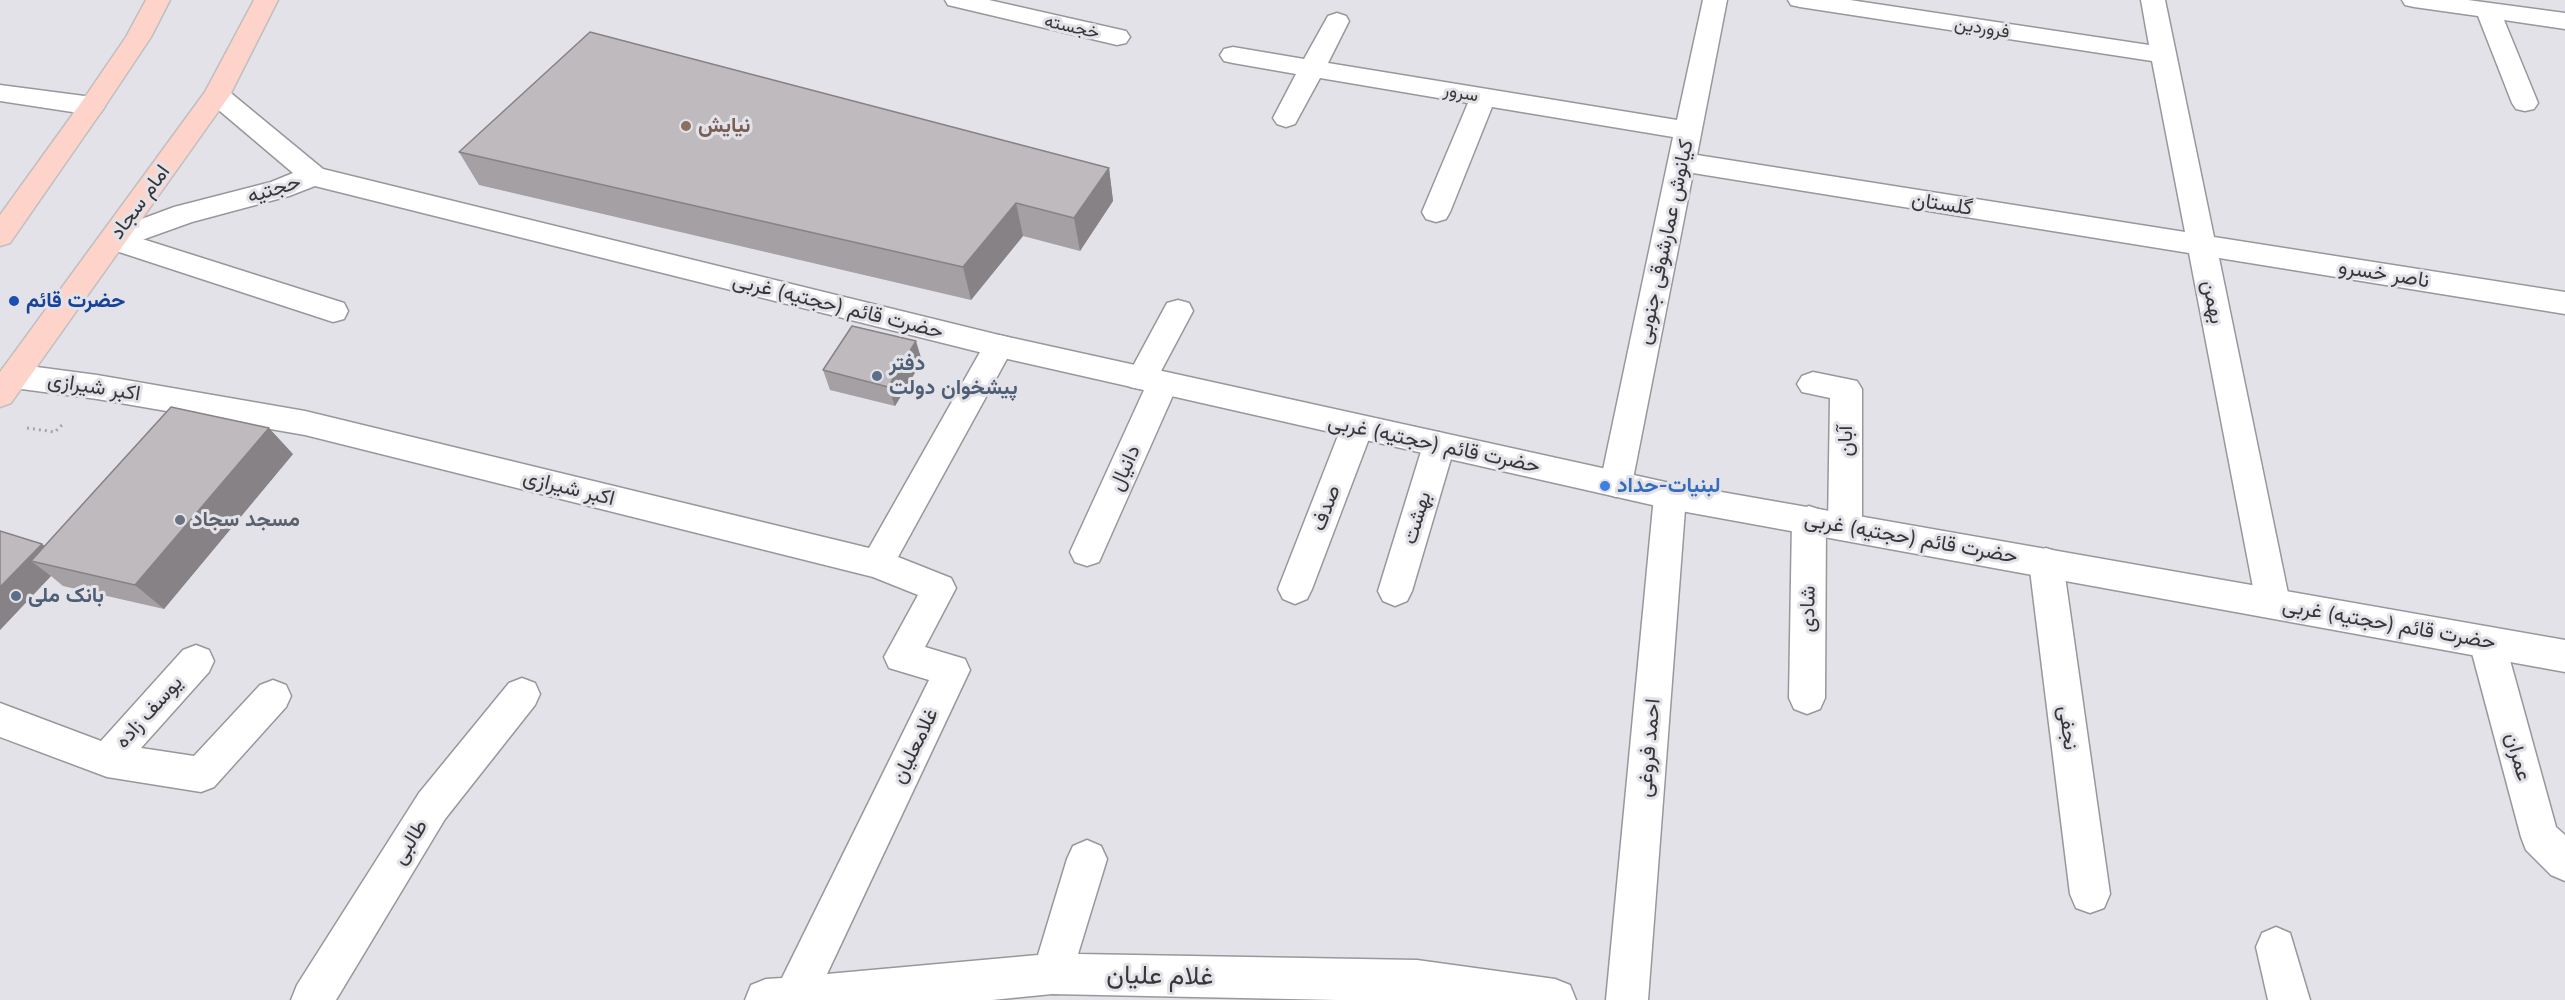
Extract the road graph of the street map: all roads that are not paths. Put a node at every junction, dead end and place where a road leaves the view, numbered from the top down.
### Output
1 (158, 0) edge
2 (266, 0) edge
3 (957, 0) edge
4 (1715, 0) edge
5 (1800, 0) edge
6 (2153, 0) edge
7 (2414, 0) edge
8 (2488, 10) junction
9 (1337, 21) dead end
10 (2565, 21) edge
11 (1117, 37) dead end
12 (1233, 55) dead end
13 (2164, 55) junction
14 (1312, 68) junction
15 (0, 93) edge
16 (217, 94) junction
17 (1483, 97) junction
18 (2525, 103) dead end
19 (92, 106) junction
20 (1286, 117) dead end
21 (1688, 131) junction
22 (1682, 162) junction
23 (315, 176) junction
24 (1436, 212) dead end
25 (0, 236) edge
26 (114, 240) junction
27 (2202, 245) junction
28 (2565, 303) edge
29 (1178, 310) dead end
30 (333, 311) dead end
31 (999, 346) junction
32 (1152, 382) junction
33 (1813, 384) dead end
34 (7, 385) edge
35 (1357, 428) junction
36 (1439, 445) junction
37 (1616, 484) junction
38 (1670, 496) junction
39 (1809, 520) junction
40 (1845, 526) junction
41 (1087, 552) dead end
42 (2046, 562) junction
43 (877, 564) junction
44 (1295, 589) dead end
45 (1395, 591) dead end
46 (2274, 603) junction
47 (2487, 642) junction
48 (2565, 656) edge
49 (196, 661) dead end
50 (522, 694) dead end
51 (273, 696) dead end
52 (1806, 698) dead end
53 (0, 720) edge
54 (107, 760) junction
55 (1087, 860) dead end
56 (2565, 862) edge
57 (2090, 894) dead end
58 (2276, 947) dead end
59 (1052, 975) junction
60 (1136, 988) edge
61 (780, 999) edge
62 (312, 1000) edge
63 (1555, 1000) edge
64 (1627, 1000) edge
65 (2289, 1000) edge

1 - 19 main road
2 - 16 main road, امام سجاد
3 - 11 street, خجسته
4 - 21 street, کیانوش عمارشوقی جنوبی
5 - 13 street, فروردین
6 - 13 street, بهمن
7 - 8 street
8 - 10 street
8 - 18 street
9 - 14 street
12 - 14 street, سرور
13 - 27 street, بهمن
14 - 17 street, سرور
14 - 20 street
15 - 19 street
16 - 23 street, حجتیه
16 - 26 main road, امام سجاد
17 - 21 street, سرور
17 - 24 street
19 - 25 main road
21 - 22 street, کیانوش عمارشوقی جنوبی
22 - 27 street, گلستان
22 - 37 street, کیانوش عمارشوقی جنوبی
23 - 26 street, حجتیه
23 - 31 street, حضرت قائم (حجتیه) غربی
26 - 30 street
26 - 34 main road, امام سجاد
27 - 28 street, ناصر خسرو
27 - 46 street, بهمن
29 - 32 street, دانیال
31 - 32 street, حضرت قائم (حجتیه) غربی
31 - 43 street
32 - 35 street, حضرت قائم (حجتیه) غربی
32 - 41 street, دانیال
33 - 40 street, آبان
34 - 43 street, اکبر شیرازی
35 - 36 street, حضرت قائم (حجتیه) غربی
35 - 44 street, صدف
36 - 37 street, حضرت قائم (حجتیه) غربی
36 - 45 street, بهشت
37 - 38 street, حضرت قائم (حجتیه) غربی
38 - 39 street, حضرت قائم (حجتیه) غربی
38 - 64 street, احمد فروغی
39 - 40 street, حضرت قائم (حجتیه) غربی
39 - 52 street, شادی
40 - 42 street, حضرت قائم (حجتیه) غربی
42 - 46 street, حضرت قائم (حجتیه) غربی
42 - 57 street, نجفی
43 - 61 street, غلامعلیان
46 - 47 street, حضرت قائم (حجتیه) غربی
47 - 48 street, حضرت قائم (حجتیه) غربی
47 - 56 street, عمران
49 - 54 street, یوسف زاده
50 - 62 street, طالبی
51 - 54 street
53 - 54 street, یوسف زاده
55 - 59 street
58 - 65 street
59 - 60 street, غلام علیان
59 - 61 street, غلام علیان
60 - 63 street, غلام علیان

